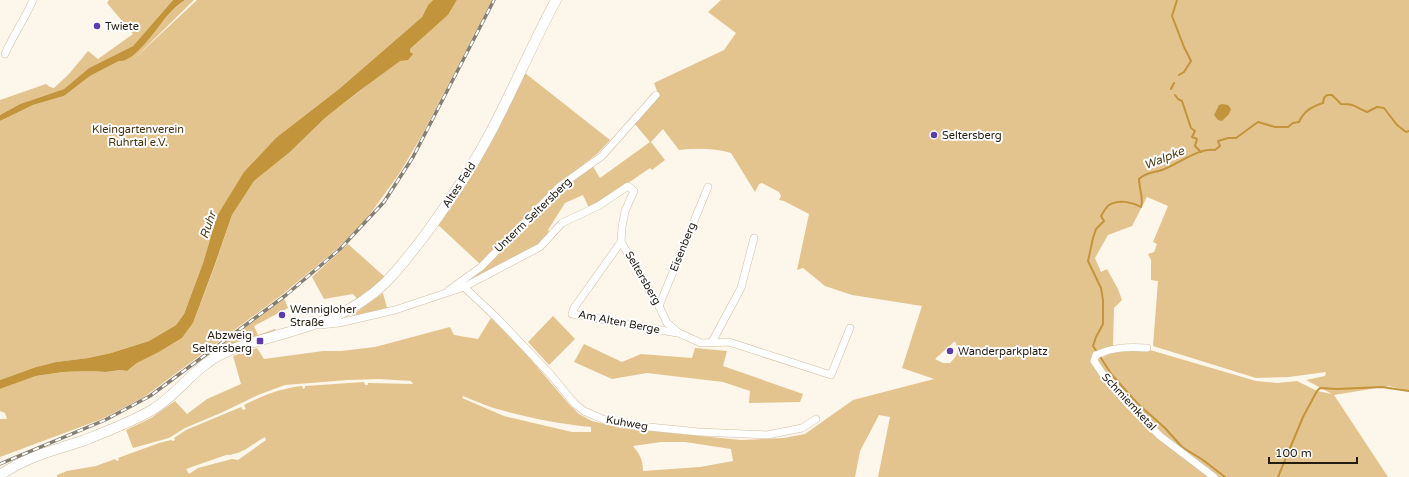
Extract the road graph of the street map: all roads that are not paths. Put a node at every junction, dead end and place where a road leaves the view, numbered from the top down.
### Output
1 (33, 0) edge
2 (556, 0) edge
3 (5, 54) dead end
4 (656, 95) dead end
5 (708, 187) dead end
6 (754, 238) dead end
7 (621, 242) junction
8 (464, 287) junction
9 (440, 296) junction
10 (659, 306) junction
11 (348, 316) junction
12 (850, 328) dead end
13 (679, 333) junction
14 (712, 342) junction
15 (1147, 348) dead end
16 (816, 419) dead end
17 (0, 475) edge
18 (1214, 477) edge

1 - 3 street
2 - 11 main road, Altes Feld
4 - 9 street, Unterm Seltersberg
5 - 10 street, Eisenberg
6 - 14 street
7 - 8 street, Seltersberg
7 - 10 street, Seltersberg
7 - 13 street, Am Alten Berge
8 - 9 street
8 - 16 street, Kuhweg
9 - 11 street
10 - 13 street, Seltersberg
11 - 17 main road, Altes Feld
12 - 14 street, Seltersberg
13 - 14 street, Seltersberg
15 - 18 street, Schmiemketal

